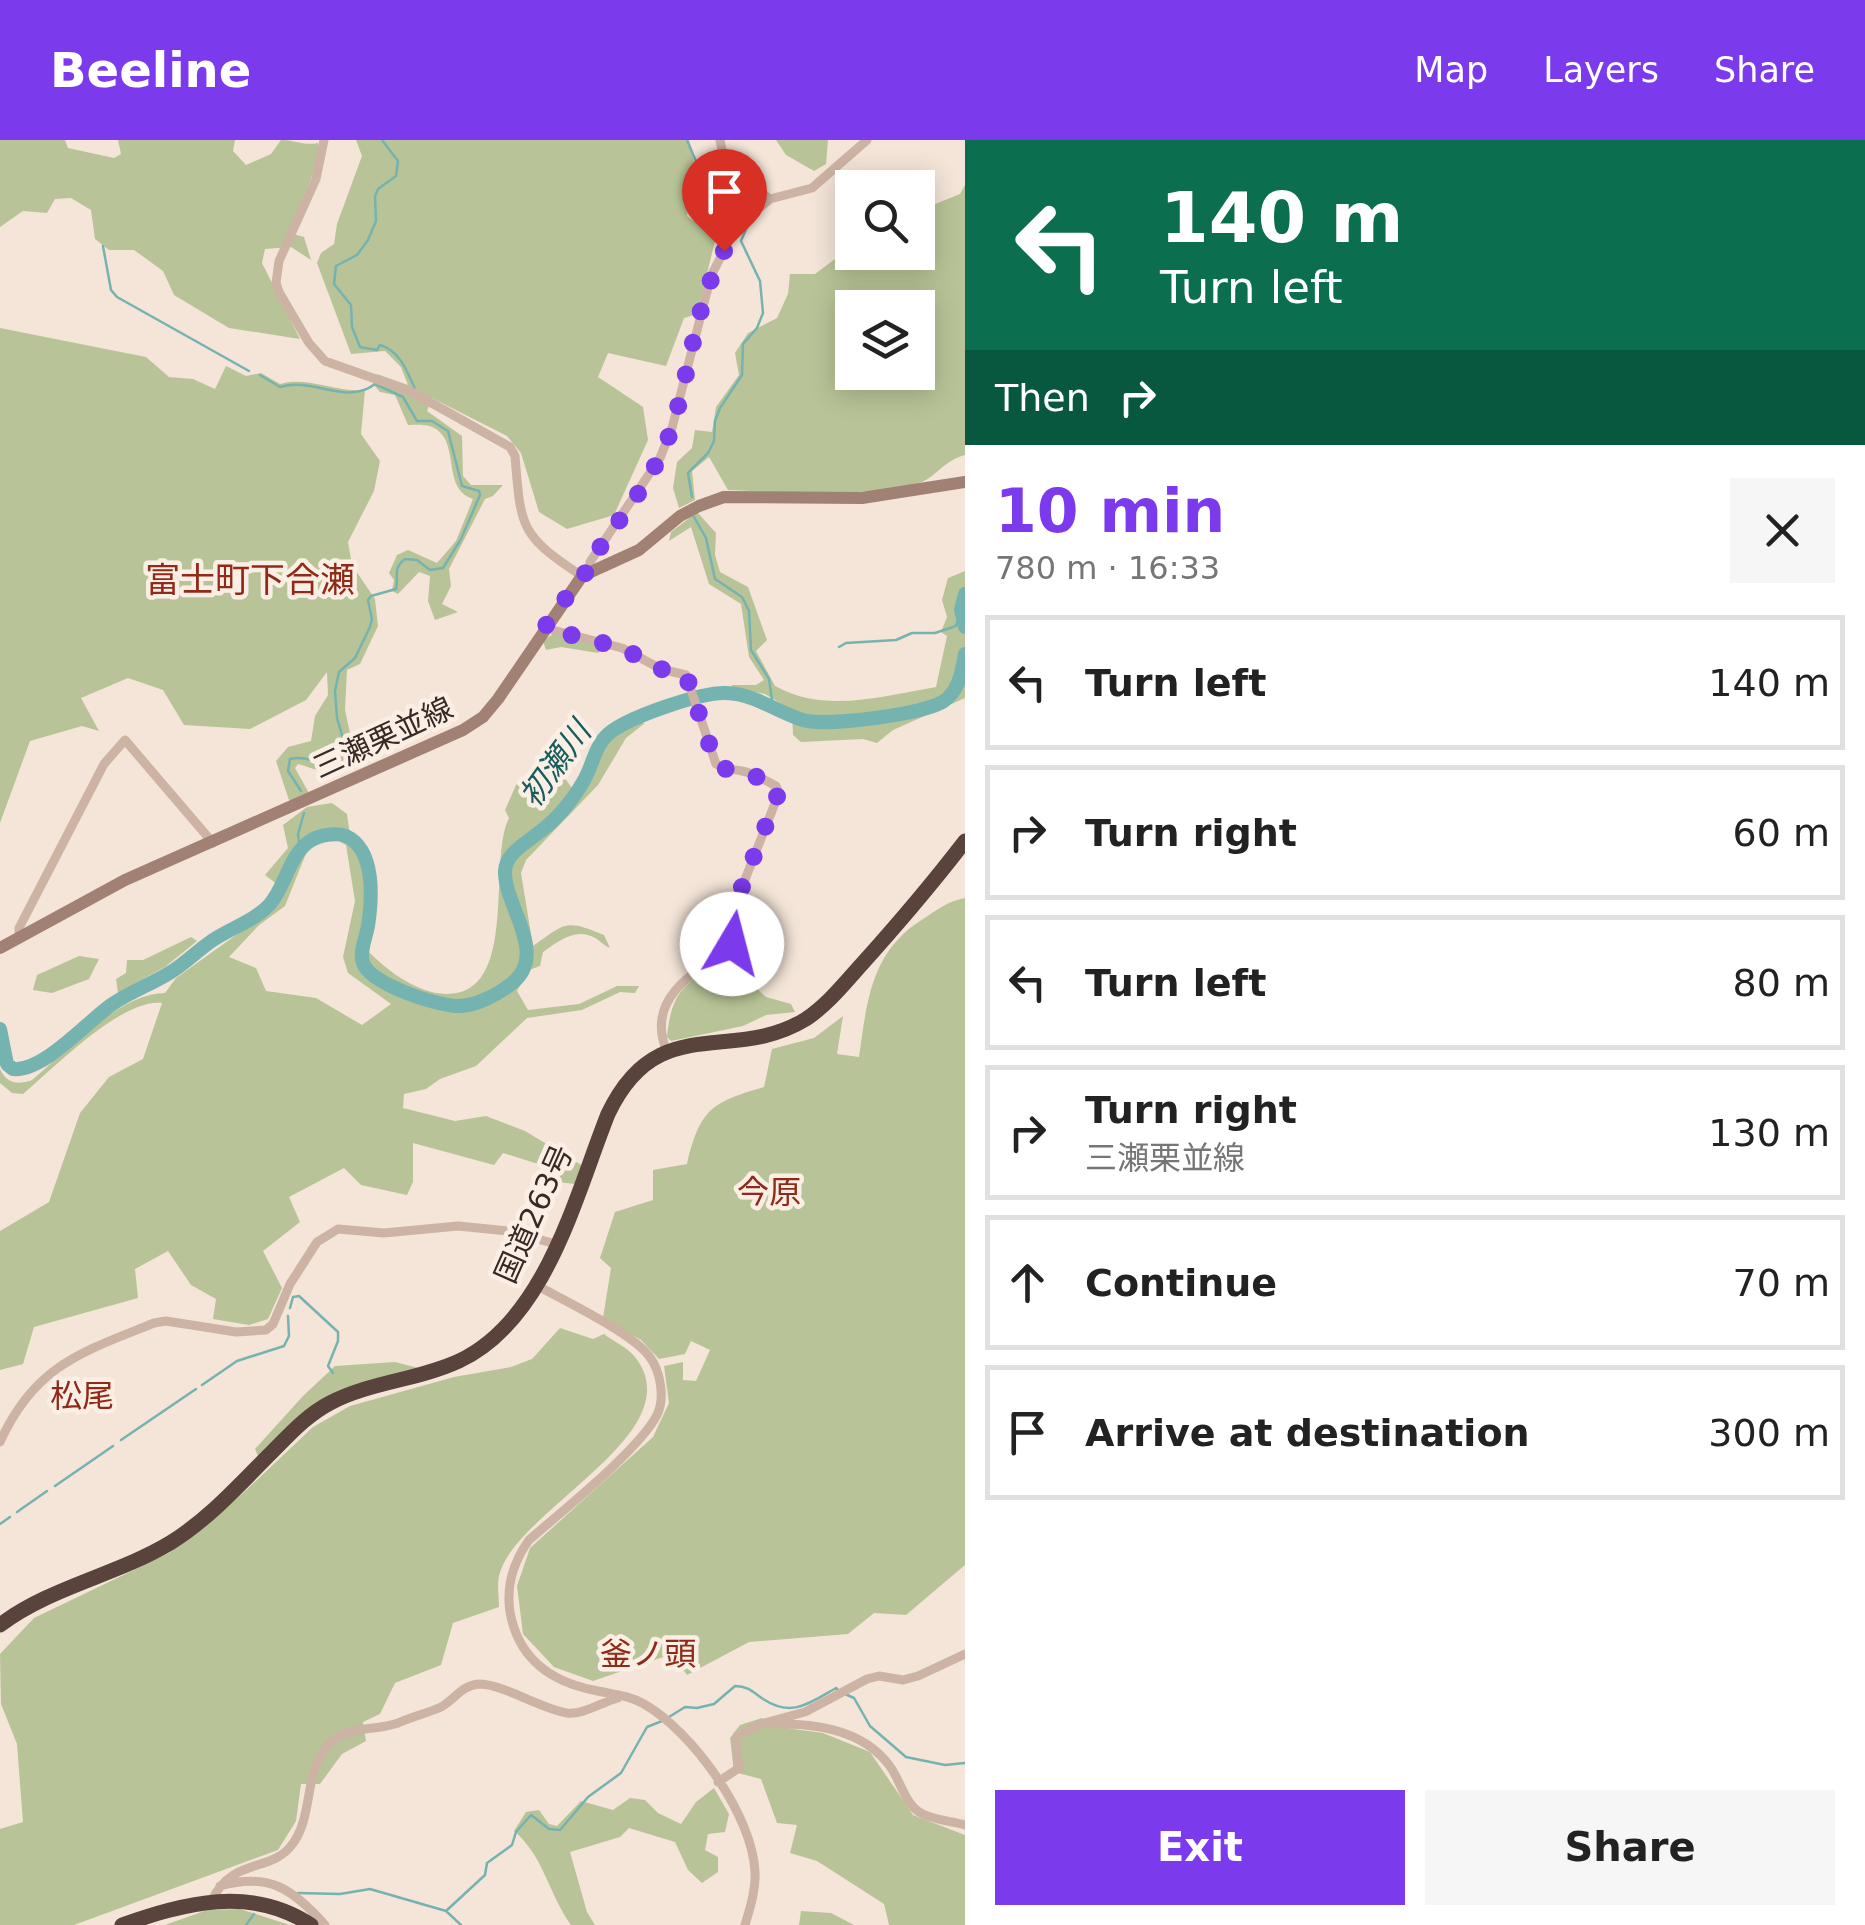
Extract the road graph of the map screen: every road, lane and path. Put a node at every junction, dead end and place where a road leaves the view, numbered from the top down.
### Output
1 (324, 140) edge
2 (720, 140) edge
3 (867, 140) edge
4 (770, 199) junction
5 (965, 482) edge
6 (586, 572) junction
7 (544, 628) junction
8 (965, 841) edge
9 (213, 843) junction
10 (18, 938) junction
11 (0, 948) edge
12 (667, 1052) junction
13 (556, 1244) junction
14 (538, 1286) junction
15 (0, 1442) edge
16 (0, 1625) edge
17 (965, 1654) edge
18 (630, 1697) junction
19 (761, 1724) junction
20 (718, 1782) junction
21 (965, 1824) edge
22 (216, 1893) junction
23 (122, 1925) edge
24 (311, 1925) edge
25 (326, 1925) edge
26 (746, 1925) edge

1 - 6 street
2 - 4 street
3 - 4 street
4 - 6 street
5 - 6 main road
6 - 7 main road, 三瀬栗並線
7 - 9 main road, 三瀬栗並線
7 - 12 street
8 - 12 highway, 国道263号
9 - 10 main road, 三瀬栗並線
9 - 10 street
10 - 11 main road, 三瀬栗並線
12 - 13 highway, 国道263号
13 - 14 highway, 国道263号
13 - 15 street
14 - 16 highway, 国道263号
14 - 18 street
17 - 19 street
18 - 20 street
18 - 22 street
19 - 20 street
19 - 21 street
20 - 26 street
22 - 23 highway
22 - 24 highway
22 - 25 street

